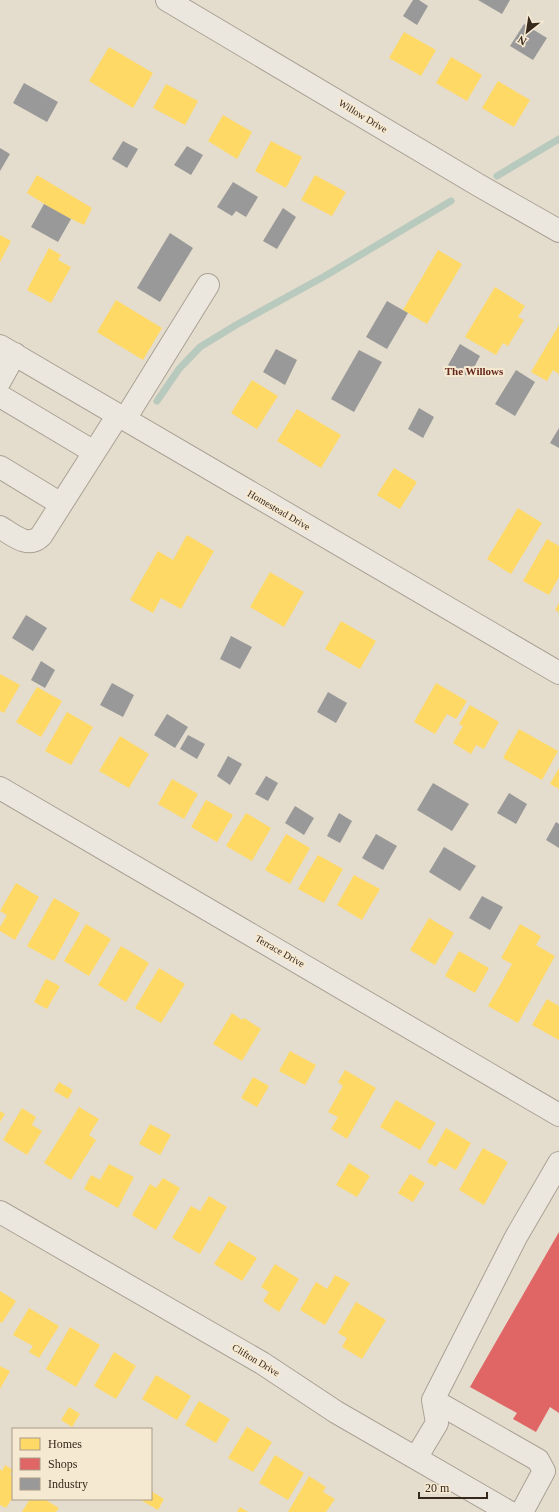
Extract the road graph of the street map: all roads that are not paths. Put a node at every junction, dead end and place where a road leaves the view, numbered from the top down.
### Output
1 (167, 0) edge
2 (559, 231) edge
3 (208, 285) dead end
4 (7, 350) edge
5 (0, 381) edge
6 (0, 396) edge
7 (121, 417) junction
8 (94, 452) junction
9 (0, 467) edge
10 (61, 504) junction
11 (0, 527) edge
12 (559, 673) edge
13 (0, 788) edge
14 (559, 1115) edge
15 (559, 1163) edge
16 (0, 1212) edge
17 (433, 1400) junction
18 (416, 1458) junction
19 (510, 1512) edge
20 (522, 1512) edge

1 - 2 street, Willow Drive
3 - 7 street
4 - 5 street
4 - 7 street, Homestead Drive
6 - 8 street
7 - 8 street
7 - 12 street, Homestead Drive
8 - 10 street
9 - 10 street
10 - 11 street
13 - 14 street, Terrace Drive
15 - 17 street
16 - 18 street, Clifton Drive
17 - 18 street
17 - 20 street
18 - 19 street, Clifton Drive

